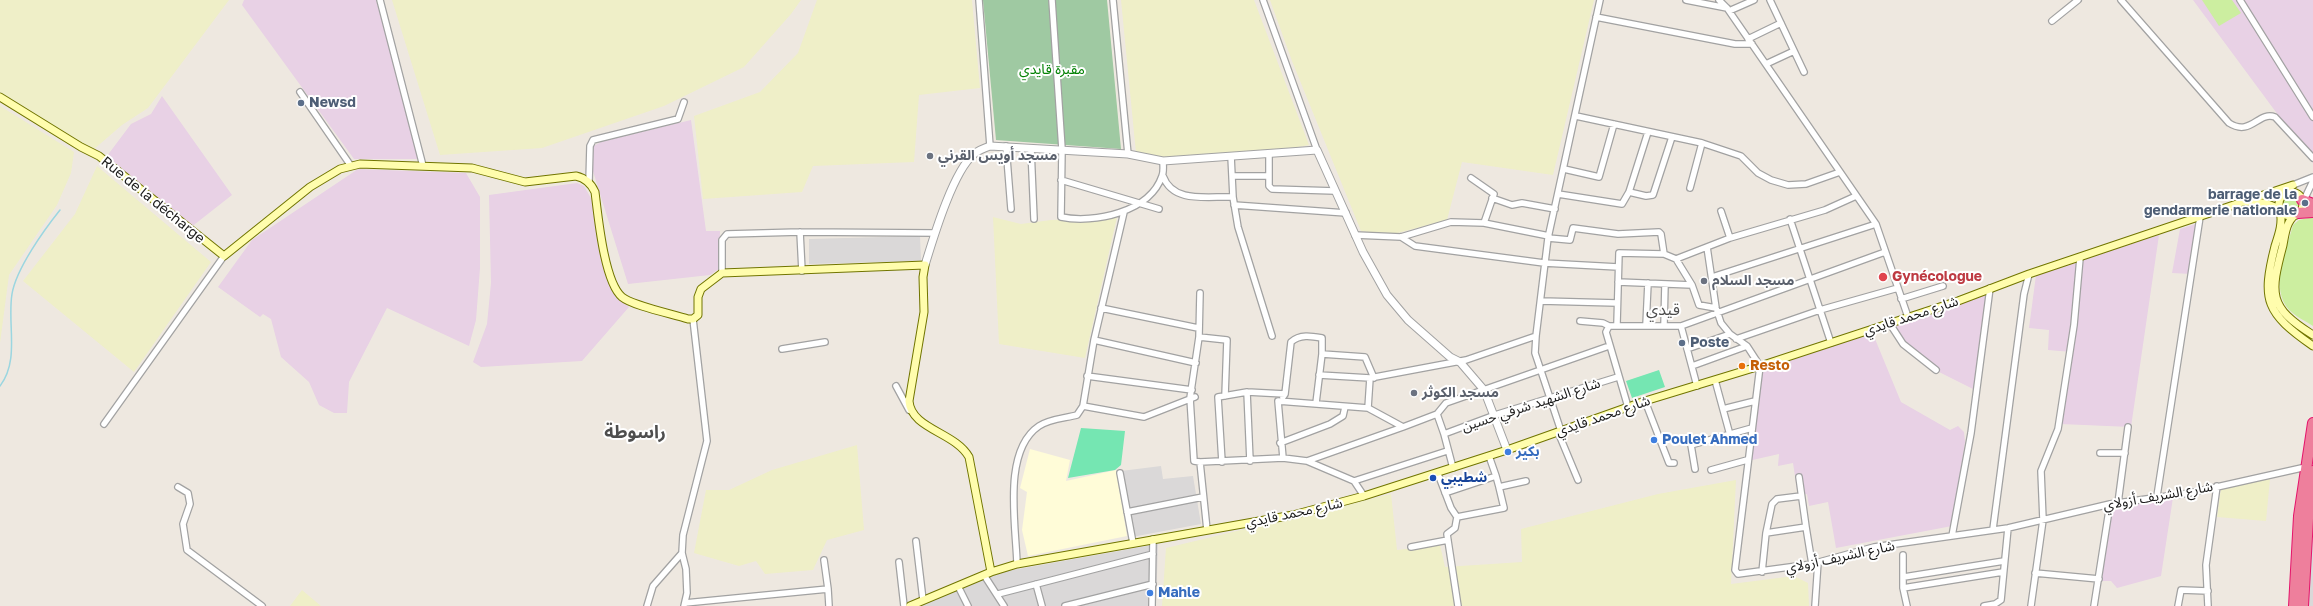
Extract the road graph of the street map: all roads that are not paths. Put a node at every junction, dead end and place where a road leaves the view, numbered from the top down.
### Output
1 (380, 0) edge
2 (978, 0) edge
3 (1052, 0) edge
4 (1113, 0) edge
5 (1263, 0) edge
6 (1600, 0) edge
7 (1686, 0) edge
8 (1719, 0) edge
9 (1754, 0) edge
10 (1770, 0) edge
11 (2078, 0) edge
12 (2121, 0) edge
13 (2240, 0) edge
14 (1713, 2) edge
15 (1728, 10) junction
16 (1596, 17) junction
17 (2052, 20) dead end
18 (1781, 23) junction
19 (1750, 42) junction
20 (1794, 52) junction
21 (1766, 64) junction
22 (1804, 72) dead end
23 (300, 92) dead end
24 (0, 97) edge
25 (684, 102) dead end
26 (1576, 116) junction
27 (2313, 117) edge
28 (1614, 124) junction
29 (1648, 132) junction
30 (1672, 137) junction
31 (1702, 143) junction
32 (990, 146) junction
33 (1006, 146) junction
34 (1031, 149) junction
35 (1062, 149) junction
36 (1317, 150) junction
37 (1269, 153) junction
38 (1128, 154) junction
39 (1231, 156) junction
40 (2313, 158) edge
41 (1163, 161) junction
42 (351, 166) junction
43 (423, 166) junction
44 (1564, 169) junction
45 (1840, 172) junction
46 (1163, 176) junction
47 (1232, 176) junction
48 (1269, 176) junction
49 (2313, 177) edge
50 (1471, 178) dead end
51 (1061, 180) junction
52 (2313, 181) edge
53 (589, 182) junction
54 (1690, 188) dead end
55 (1335, 191) junction
56 (2288, 191) junction
57 (1629, 192) junction
58 (1558, 194) junction
59 (1856, 196) junction
60 (1233, 197) junction
61 (1492, 198) junction
62 (2241, 202) junction
63 (1140, 204) junction
64 (1234, 206) junction
65 (2302, 206) edge
66 (1011, 209) dead end
67 (1554, 209) junction
68 (2280, 209) junction
69 (1159, 210) dead end
70 (1721, 211) dead end
71 (1124, 212) junction
72 (2313, 212) edge
73 (1346, 213) junction
74 (2200, 217) junction
75 (1034, 219) dead end
76 (1790, 219) junction
77 (1484, 223) junction
78 (1876, 224) junction
79 (800, 232) junction
80 (935, 233) junction
81 (1355, 235) junction
82 (1401, 237) junction
83 (1548, 237) junction
84 (1730, 238) junction
85 (1707, 247) junction
86 (1799, 248) junction
87 (1885, 252) junction
88 (1664, 254) junction
89 (224, 256) junction
90 (2080, 258) junction
91 (1676, 259) junction
92 (1544, 264) junction
93 (926, 265) junction
94 (1618, 267) junction
95 (802, 271) junction
96 (722, 272) junction
97 (2029, 274) junction
98 (1712, 277) junction
99 (1810, 280) junction
100 (1618, 282) junction
101 (1648, 283) junction
102 (1665, 284) junction
103 (1692, 285) junction
104 (1943, 286) dead end
105 (1898, 288) junction
106 (1990, 288) junction
107 (1200, 293) dead end
108 (1901, 299) junction
109 (1541, 301) junction
110 (1617, 304) junction
111 (1101, 308) junction
112 (1717, 310) junction
113 (1820, 310) junction
114 (1908, 317) junction
115 (693, 319) junction
116 (1580, 321) dead end
117 (1617, 324) junction
118 (1890, 324) junction
119 (1646, 325) junction
120 (1664, 325) junction
121 (1609, 326) junction
122 (1681, 326) junction
123 (1198, 328) junction
124 (1730, 334) junction
125 (2313, 335) edge
126 (1199, 336) junction
127 (1272, 336) dead end
128 (1536, 336) junction
129 (1736, 339) junction
130 (1094, 340) junction
131 (825, 342) dead end
132 (1831, 343) junction
133 (1610, 346) junction
134 (1747, 346) junction
135 (2313, 346) edge
136 (782, 349) dead end
137 (1687, 349) junction
138 (1322, 354) junction
139 (1460, 362) junction
140 (1196, 363) junction
141 (1692, 366) junction
142 (1760, 366) junction
143 (1539, 370) junction
144 (1936, 370) dead end
145 (1319, 375) junction
146 (1087, 376) junction
147 (1618, 377) junction
148 (1372, 378) junction
149 (1715, 380) junction
150 (896, 386) dead end
151 (1697, 386) junction
152 (1192, 390) junction
153 (1484, 390) junction
154 (1247, 392) junction
155 (1286, 394) junction
156 (1225, 396) junction
157 (1192, 398) junction
158 (1549, 398) junction
159 (1278, 401) junction
160 (1646, 401) junction
161 (1755, 401) junction
162 (1316, 403) junction
163 (1083, 406) junction
164 (1345, 407) junction
165 (1628, 407) junction
166 (1368, 408) junction
167 (1723, 409) junction
168 (909, 410) junction
169 (1437, 414) junction
170 (1495, 415) junction
171 (2313, 423) edge
172 (104, 424) dead end
173 (1403, 427) junction
174 (2128, 427) dead end
175 (1752, 428) junction
176 (1560, 431) junction
177 (1444, 434) junction
178 (1730, 435) junction
179 (1280, 443) junction
180 (1507, 450) junction
181 (1447, 451) junction
182 (2100, 453) dead end
183 (2124, 453) junction
184 (1489, 456) junction
185 (1283, 458) junction
186 (1748, 460) junction
187 (1250, 461) junction
188 (1307, 461) junction
189 (1200, 462) junction
190 (1222, 462) junction
191 (1674, 464) dead end
192 (1453, 468) junction
193 (1695, 469) dead end
194 (2309, 469) edge
195 (1711, 470) dead end
196 (1120, 473) dead end
197 (1438, 474) junction
198 (1496, 476) junction
199 (1799, 477) dead end
200 (1578, 480) dead end
201 (1354, 481) junction
202 (1526, 481) dead end
203 (2217, 486) junction
204 (1499, 487) junction
205 (178, 488) dead end
206 (1445, 493) junction
207 (1364, 496) junction
208 (1801, 496) junction
209 (2157, 496) junction
210 (1203, 497) junction
211 (2118, 503) junction
212 (2110, 504) junction
213 (1127, 512) junction
214 (1457, 517) junction
215 (2043, 520) junction
216 (1806, 527) junction
217 (2008, 528) junction
218 (1993, 529) junction
219 (1207, 530) junction
220 (1766, 533) junction
221 (1952, 536) junction
222 (1153, 539) junction
223 (1448, 540) junction
224 (916, 541) dead end
225 (1133, 543) junction
226 (1411, 547) dead end
227 (682, 553) junction
228 (1153, 554) junction
229 (1903, 556) dead end
230 (824, 560) dead end
231 (2004, 561) junction
232 (899, 562) dead end
233 (1818, 562) junction
234 (1017, 564) junction
235 (1812, 564) junction
236 (991, 572) junction
237 (1762, 572) junction
238 (2003, 572) junction
239 (2035, 573) junction
240 (984, 575) junction
241 (1904, 577) junction
242 (2099, 579) junction
243 (1036, 584) junction
244 (1153, 584) junction
245 (958, 586) junction
246 (1903, 588) junction
247 (828, 589) junction
248 (2208, 591) junction
249 (998, 594) junction
250 (923, 600) junction
251 (684, 605) edge
252 (262, 606) edge
253 (647, 606) edge
254 (829, 606) edge
255 (904, 606) edge
256 (910, 606) edge
257 (968, 606) edge
258 (1004, 606) edge
259 (1042, 606) edge
260 (1066, 606) edge
261 (1152, 606) edge
262 (1458, 606) edge
263 (1816, 606) edge
264 (1907, 606) edge
265 (1984, 606) edge
266 (2031, 606) edge
267 (2094, 606) edge
268 (2178, 606) edge
269 (2208, 606) edge
270 (2293, 606) edge
271 (2303, 606) edge

1 - 43 street
2 - 32 street
3 - 35 street
4 - 38 street
5 - 36 street
6 - 16 street
7 - 14 street
8 - 15 street
9 - 15 street
10 - 18 street
11 - 17 street
12 - 40 street
13 - 27 street
14 - 15 street
15 - 19 street
16 - 19 street
16 - 26 street
18 - 19 street
18 - 20 street
19 - 21 street
20 - 21 street
20 - 22 street
21 - 45 street
23 - 42 street
24 - 89 main road, Rue de la décharge
25 - 53 street
26 - 28 street
26 - 44 street
28 - 29 street
28 - 44 street
29 - 30 street
29 - 57 street
30 - 31 street
30 - 57 street
31 - 45 street
31 - 54 street
32 - 33 street
32 - 80 street
33 - 34 street
33 - 66 street
34 - 35 street
34 - 75 street
35 - 38 street
35 - 51 street
36 - 37 street
36 - 55 street
37 - 39 street
37 - 48 street
38 - 41 street
39 - 41 street
39 - 47 street
41 - 46 street
42 - 43 main road
42 - 89 main road
43 - 53 main road
44 - 58 street
45 - 59 street
46 - 60 street
46 - 63 street
47 - 48 street
47 - 60 street
48 - 55 street
49 - 56 street
50 - 61 street
51 - 63 street
51 - 71 street
52 - 65 street
53 - 115 main road
55 - 73 street
56 - 62 main road, شارع محمد قايدي
56 - 65 main road
56 - 68 main road
57 - 58 street
58 - 67 street
59 - 76 street
59 - 78 street
60 - 64 street
61 - 67 street
61 - 77 street
62 - 68 main road
62 - 74 main road, شارع محمد قايدي
63 - 69 street
63 - 71 street
64 - 73 street
64 - 127 street
65 - 68 main road
65 - 72 highway
65 - 125 main road
67 - 83 street
68 - 135 main road
70 - 84 street
71 - 111 street
73 - 81 street
74 - 90 main road, شارع محمد قايدي
74 - 209 street
76 - 84 street
76 - 86 street
77 - 82 street
77 - 83 street
78 - 86 street
78 - 87 street
79 - 80 street
79 - 95 street
79 - 96 street
80 - 93 street
81 - 82 street
81 - 139 street
82 - 92 street
83 - 88 street
83 - 92 street
84 - 85 street
85 - 91 street
85 - 98 street
86 - 98 street
86 - 99 street
87 - 99 street
87 - 105 street
88 - 91 street
88 - 94 street
89 - 172 street
90 - 97 main road, شارع محمد قايدي
90 - 215 street
91 - 103 street
92 - 94 street
92 - 109 street
93 - 95 main road
93 - 168 main road
94 - 100 street
95 - 96 main road
96 - 115 main road
97 - 106 main road, شارع محمد قايدي
97 - 218 street
98 - 112 street
99 - 112 street
99 - 113 street
100 - 101 street
100 - 110 street
101 - 102 street
101 - 119 street
102 - 103 street
102 - 120 street
103 - 112 street
104 - 108 street
105 - 108 street
105 - 113 street
106 - 114 main road, شارع محمد قايدي
106 - 221 street
107 - 123 street
108 - 114 street
109 - 110 street
109 - 128 street
110 - 117 street
111 - 123 street
111 - 130 street
112 - 122 street
112 - 124 street
113 - 129 street
113 - 132 street
114 - 118 main road, شارع محمد قايدي
115 - 227 street
116 - 121 street
117 - 119 street
117 - 121 street
118 - 132 main road, شارع محمد قايدي
118 - 144 street
119 - 120 street
120 - 122 street
121 - 133 street
122 - 137 street
123 - 126 street
124 - 129 street
124 - 137 street
126 - 140 street
126 - 156 street
128 - 139 street
128 - 143 street
129 - 134 street
130 - 140 street
130 - 146 street
131 - 136 street
132 - 142 main road, شارع محمد قايدي
133 - 143 street
133 - 147 street
134 - 141 street
134 - 142 street
137 - 141 street
138 - 145 street
138 - 148 street
138 - 155 street
139 - 148 street
139 - 153 street
140 - 152 street
141 - 151 street
142 - 149 main road, شارع محمد قايدي
142 - 161 street, شارع الشريف أزولاي
143 - 153 street
143 - 158 street
145 - 148 street
145 - 162 street
146 - 152 street
146 - 163 street
147 - 158 street, شارع الشهيد شرفي حسين
147 - 165 street
148 - 166 street
149 - 151 main road, شارع محمد قايدي
149 - 167 street
150 - 168 street
151 - 160 main road, شارع محمد قايدي
152 - 157 street
153 - 169 street
153 - 170 street
154 - 155 street
154 - 156 street
154 - 187 street
155 - 159 street
156 - 190 street
157 - 163 street
157 - 189 street
158 - 170 street, شارع الشهيد شرفي حسين
158 - 176 street
159 - 162 street
159 - 179 street
160 - 165 main road, شارع محمد قايدي
160 - 191 street
161 - 167 street
161 - 175 street, شارع الشريف أزولاي
162 - 164 street
163 - 234 street
164 - 166 street
164 - 179 street
165 - 176 main road, شارع محمد قايدي
166 - 173 street
167 - 178 street
168 - 236 main road
169 - 173 street
169 - 177 street
170 - 177 street, شارع الشهيد شرفي حسين
170 - 180 street
171 - 194 highway
173 - 188 street
174 - 183 street
175 - 178 street
175 - 186 street, شارع الشريف أزولاي
176 - 180 main road, شارع محمد قايدي
176 - 200 street
177 - 181 street
178 - 193 street
179 - 185 street
180 - 184 main road, شارع محمد قايدي
181 - 192 street
181 - 201 street
182 - 183 street
183 - 211 street
184 - 192 main road, شارع محمد قايدي
184 - 198 street
185 - 187 street
185 - 188 street
186 - 195 street
186 - 237 street, شارع الشريف أزولاي
187 - 190 street
188 - 201 street
189 - 190 street
189 - 210 street
192 - 197 main road, شارع محمد قايدي
194 - 203 street, شارع الشريف أزولاي
194 - 270 highway
194 - 271 highway
196 - 213 street
197 - 206 street
197 - 207 main road, شارع محمد قايدي
198 - 204 street
198 - 206 street
199 - 208 street
201 - 207 street
202 - 204 street
203 - 209 street, شارع الشريف أزولاي
203 - 248 street
204 - 214 street
205 - 252 street
206 - 214 street
207 - 219 main road, شارع محمد قايدي
208 - 216 street
208 - 220 street
209 - 211 street, شارع الشريف أزولاي
210 - 213 street
210 - 219 street
211 - 212 street, شارع الشريف أزولاي
212 - 215 street, شارع الشريف أزولاي
212 - 242 street
213 - 225 street
214 - 223 street
215 - 217 street, شارع الشريف أزولاي
215 - 239 street
216 - 220 street
216 - 235 street
217 - 218 street, شارع الشريف أزولاي
217 - 231 street
218 - 221 street, شارع الشريف أزولاي
219 - 222 main road, شارع محمد قايدي
220 - 237 street
221 - 233 street, شارع الشريف أزولاي
222 - 225 main road, شارع محمد قايدي
222 - 228 street
223 - 226 street
223 - 262 street
224 - 250 street
225 - 234 main road, شارع محمد قايدي
227 - 251 street
227 - 253 street
228 - 243 street
228 - 244 street
229 - 241 street
230 - 247 street
231 - 238 street
231 - 241 street
232 - 255 street
233 - 235 street, شارع الشريف أزولاي
233 - 263 street
234 - 236 main road, شارع محمد قايدي
235 - 237 street, شارع الشريف أزولاي
236 - 240 main road, شارع محمد قايدي
238 - 246 street
238 - 265 street
239 - 242 street
239 - 266 street
240 - 245 main road, شارع محمد قايدي
240 - 249 street
241 - 246 street
242 - 267 street
243 - 249 street
243 - 259 street
244 - 260 street
244 - 261 street
245 - 250 main road, شارع محمد قايدي
245 - 257 street
246 - 264 street
247 - 251 street
247 - 254 street
248 - 268 street
248 - 269 street
249 - 258 street
250 - 256 main road, شارع محمد قايدي

